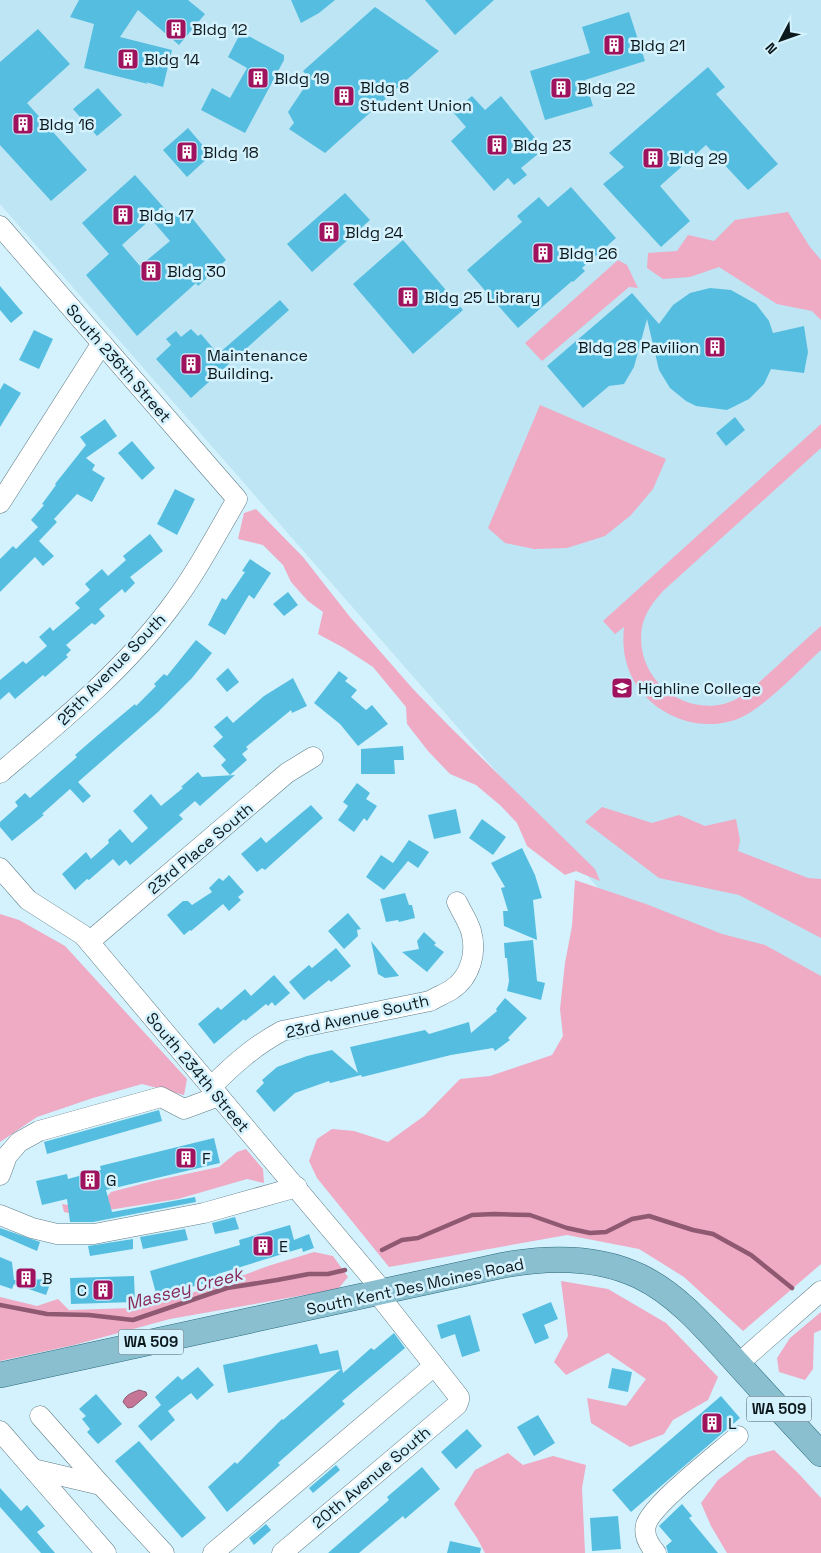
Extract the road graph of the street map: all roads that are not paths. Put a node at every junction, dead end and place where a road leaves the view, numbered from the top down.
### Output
1 (0, 226) edge
2 (102, 344) junction
3 (237, 499) joint
4 (0, 503) edge
5 (313, 757) dead end
6 (0, 774) edge
7 (0, 868) edge
8 (457, 902) dead end
9 (89, 942) junction
10 (215, 1092) junction
11 (0, 1175) edge
12 (296, 1187) junction
13 (0, 1215) edge
14 (821, 1291) edge
15 (379, 1292) junction
16 (738, 1364) junction
17 (434, 1366) junction
18 (0, 1375) edge
19 (459, 1400) joint
20 (40, 1416) dead end
21 (0, 1431) edge
22 (738, 1436) dead end
23 (821, 1454) edge
24 (33, 1469) junction
25 (101, 1485) junction
26 (106, 1553) edge
27 (164, 1553) edge
28 (213, 1553) edge
29 (282, 1553) edge
30 (656, 1553) edge

1 - 2 street, South 236th Street
2 - 3 street, South 236th Street
2 - 4 street
3 - 6 street, 25th Avenue South
5 - 9 street, 23rd Place South
7 - 9 street, South 234th Street
8 - 10 street, 23rd Avenue South
9 - 10 street, South 234th Street
10 - 11 street
10 - 12 street, South 234th Street
12 - 13 street
12 - 15 street, South 234th Street
14 - 16 street
15 - 16 main road, South Kent Des Moines Road / WA 509
15 - 17 street, South 234th Street
15 - 18 main road, South Kent Des Moines Road / WA 509
16 - 23 main road, South Kent Des Moines Road / WA 509
17 - 19 street, South 234th Street
17 - 28 street
19 - 29 street, 20th Avenue South
20 - 25 street
21 - 24 street
22 - 30 street
24 - 25 street
24 - 26 street
25 - 27 street

